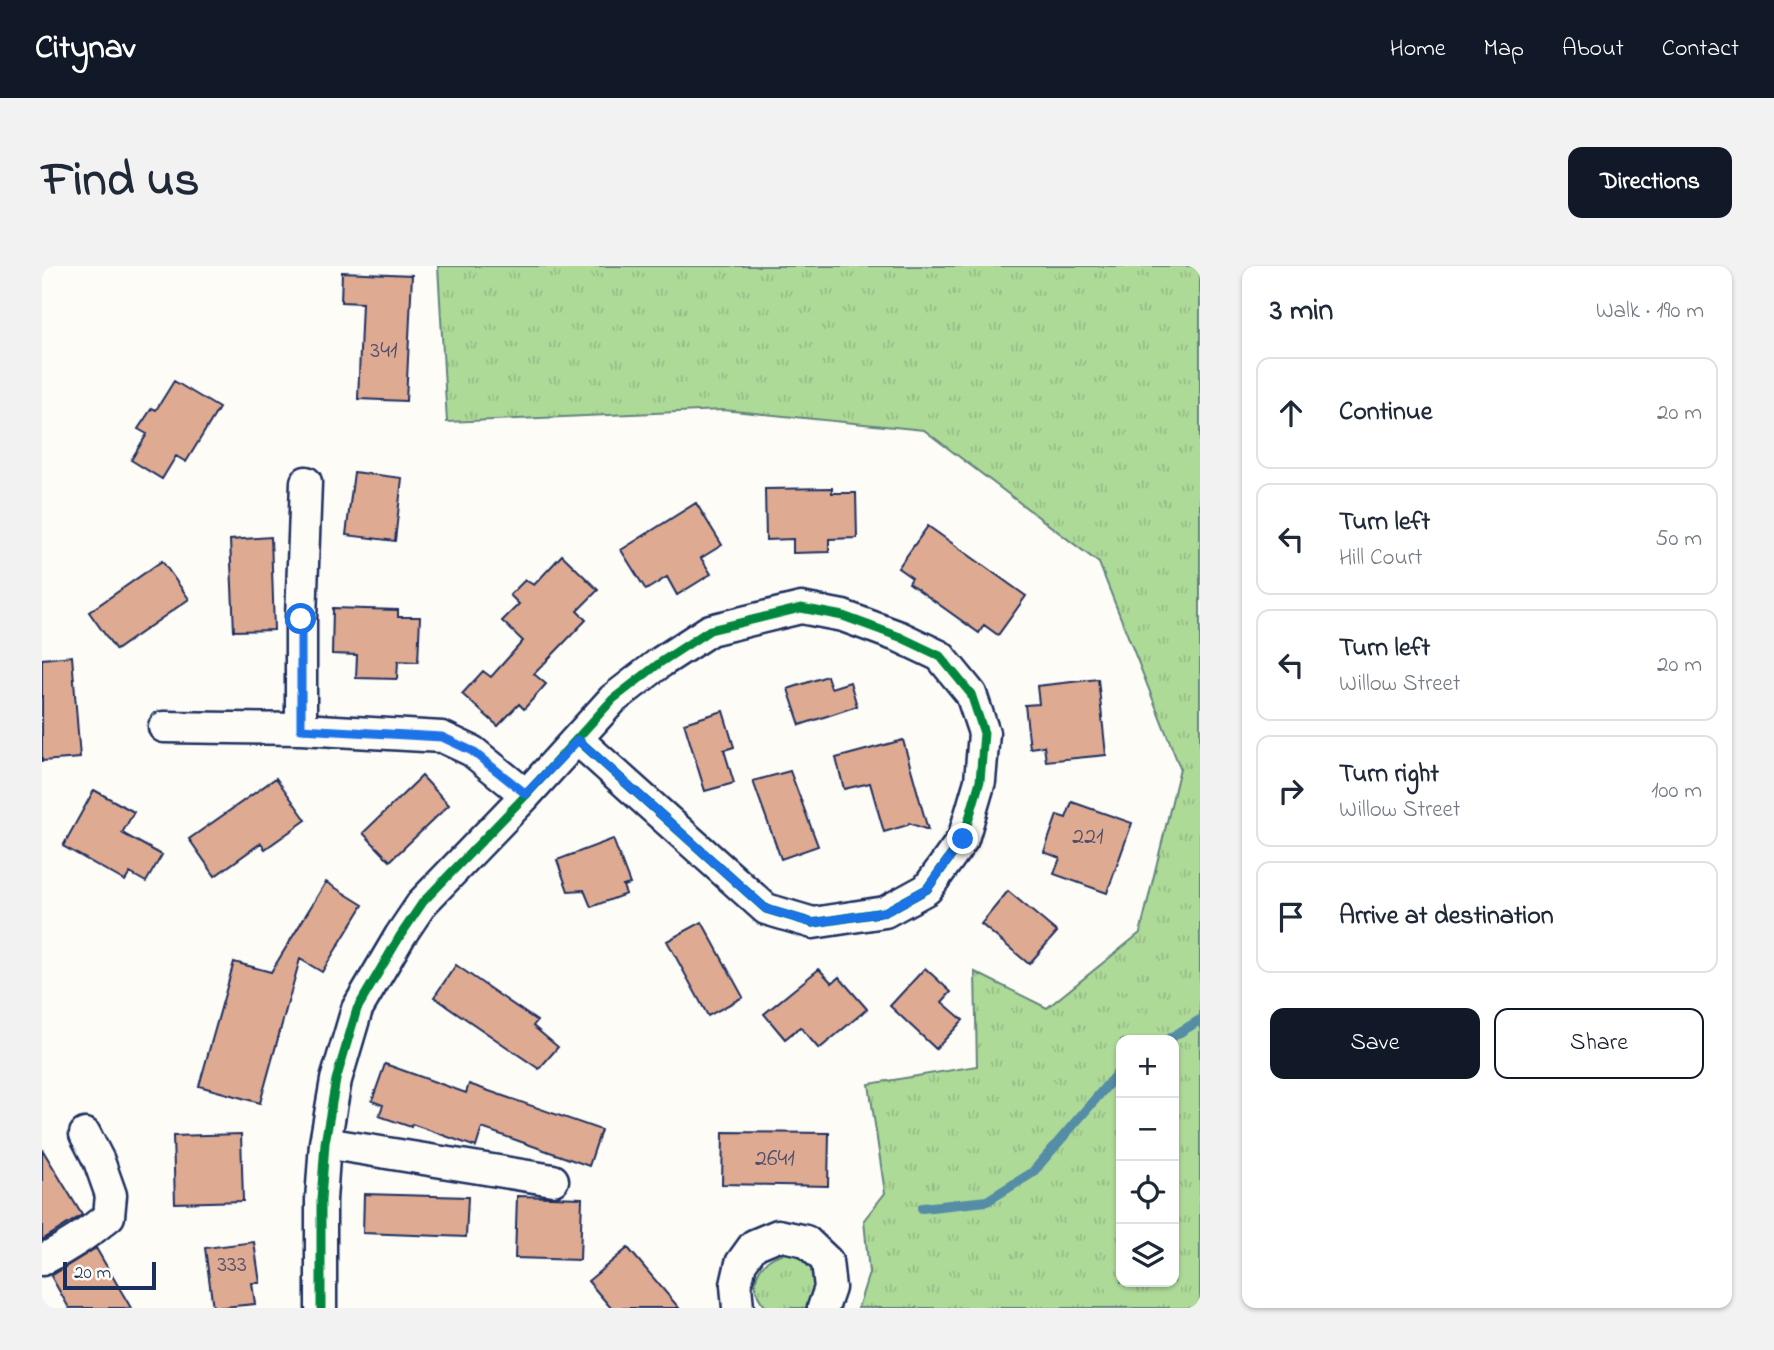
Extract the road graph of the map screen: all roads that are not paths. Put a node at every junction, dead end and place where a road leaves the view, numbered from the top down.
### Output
1 (306, 482) dead end
2 (164, 727) dead end
3 (301, 729) junction
4 (578, 740) junction
5 (526, 794) junction
6 (85, 1134) dead end
7 (324, 1143) junction
8 (554, 1180) dead end
9 (42, 1260) edge
10 (321, 1308) edge
11 (738, 1308) edge
12 (823, 1308) edge

1 - 3 street
2 - 3 street
3 - 5 street
4 - 4 street
4 - 5 street
5 - 7 street
6 - 9 street
7 - 8 street
7 - 10 street
11 - 12 street

